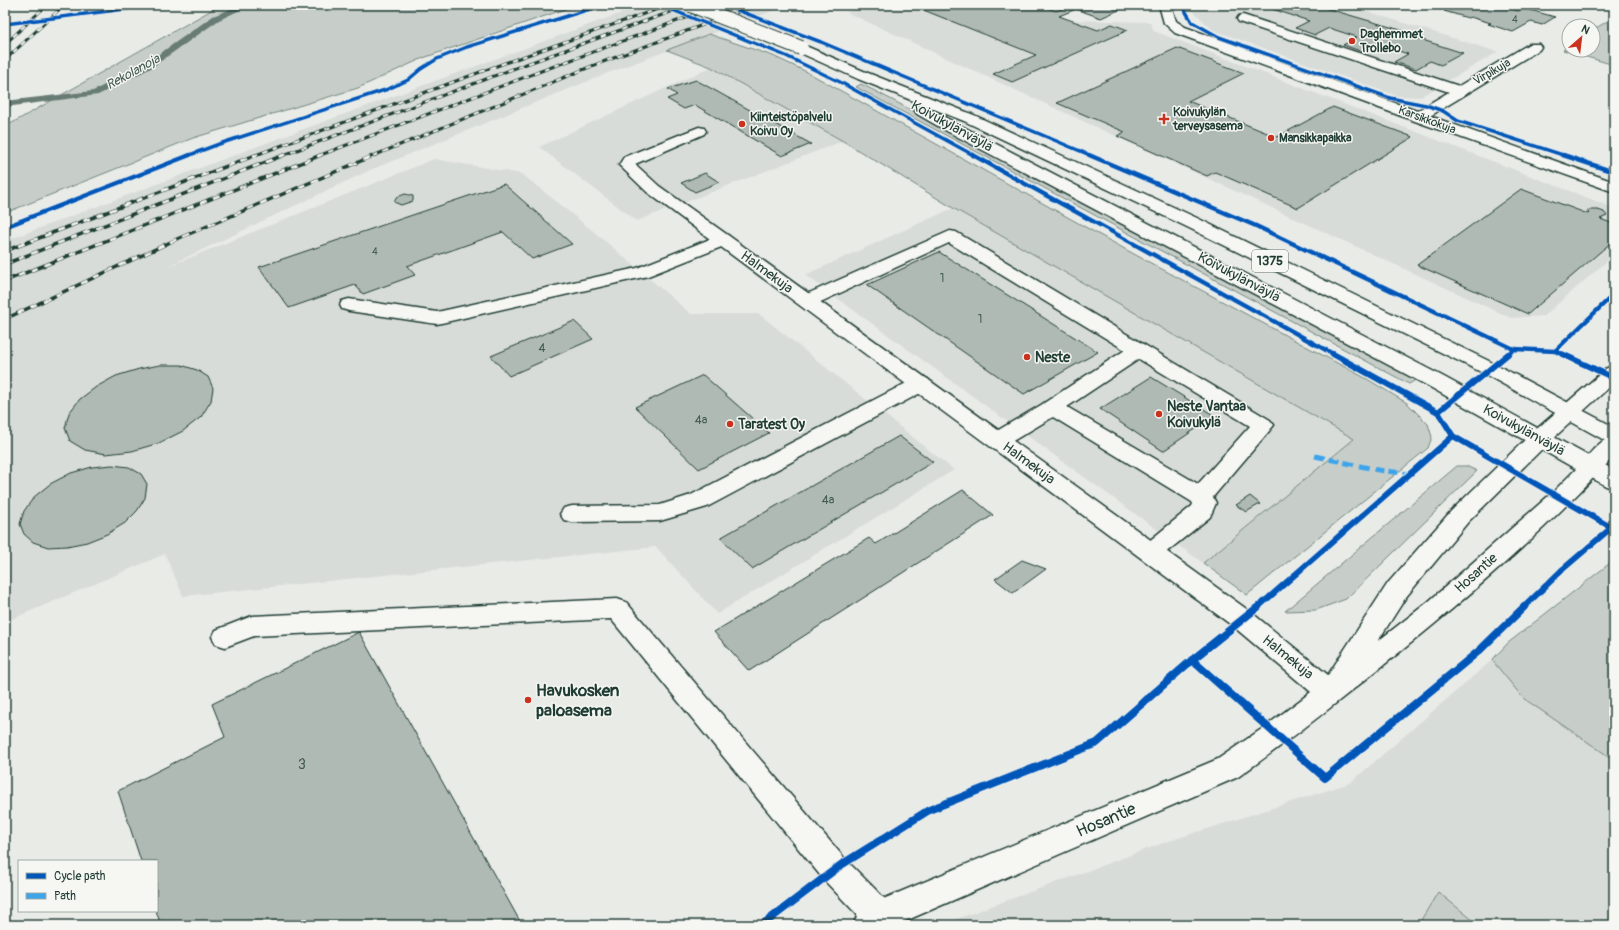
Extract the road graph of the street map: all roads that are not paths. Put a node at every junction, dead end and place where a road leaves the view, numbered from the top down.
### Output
1 (691, 5) edge
2 (1165, 5) edge
3 (1243, 19) dead end
4 (1534, 47) dead end
5 (863, 76) junction
6 (1460, 90) junction
7 (1417, 117) junction
8 (699, 131) dead end
9 (1614, 187) edge
10 (724, 240) junction
11 (807, 301) junction
12 (349, 305) dead end
13 (1139, 350) junction
14 (1614, 372) edge
15 (921, 384) junction
16 (1048, 410) junction
17 (1569, 412) junction
18 (1614, 436) edge
19 (1540, 439) junction
20 (998, 440) junction
21 (1614, 444) edge
22 (1591, 467) junction
23 (1614, 480) edge
24 (1200, 496) junction
25 (572, 514) dead end
26 (1151, 552) junction
27 (226, 637) dead end
28 (1330, 692) junction
29 (874, 920) edge

1 - 5 street, Koivukylänväylä / 1375, bridge
2 - 7 street, Karsikkokuja
3 - 6 street
4 - 6 street, Virpikuja
5 - 17 street, Koivukylänväylä / 1375
5 - 19 street, Koivukylänväylä / 1375
6 - 7 street, Virpikuja
7 - 9 street, Karsikkokuja
8 - 10 street, Halmekuja
10 - 11 street, Halmekuja
10 - 12 street
11 - 13 street
11 - 15 street, Halmekuja
13 - 16 street
13 - 24 street
14 - 17 street, Hosantie
15 - 20 street, Halmekuja
15 - 25 street
16 - 20 street
16 - 24 street
17 - 18 street, Koivukylänväylä / 1375
17 - 19 street, Hosantie
19 - 22 street, Koivukylänväylä / 1375
19 - 28 street, Hosantie
20 - 26 street, Halmekuja
21 - 22 street, Hosantie
22 - 23 street, Koivukylänväylä / 1375
22 - 28 street, Hosantie
24 - 26 street
26 - 28 street, Halmekuja
27 - 29 street
28 - 29 street, Hosantie

